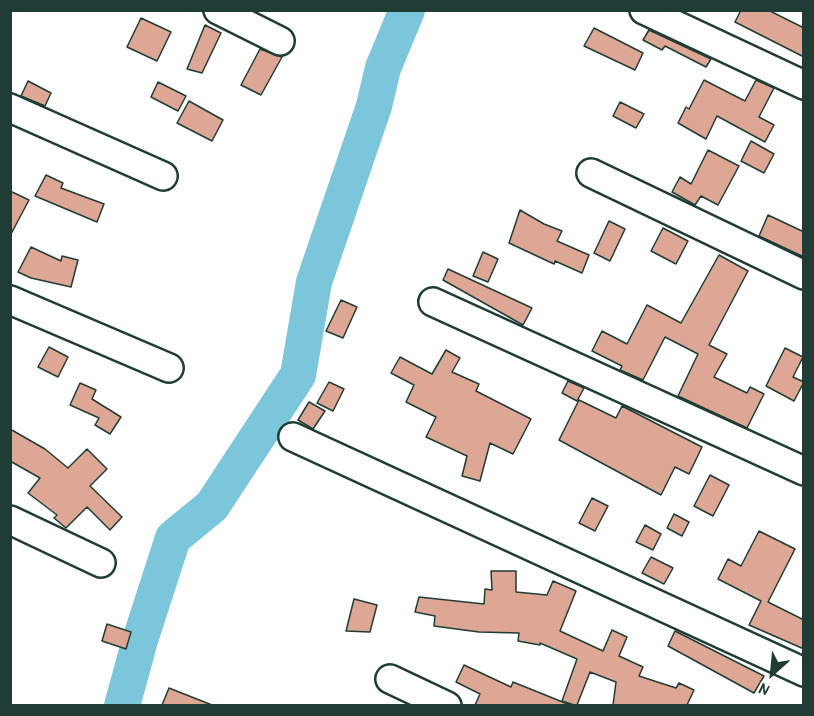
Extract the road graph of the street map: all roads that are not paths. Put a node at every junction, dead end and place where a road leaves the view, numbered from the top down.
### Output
1 (218, 10) edge
2 (644, 10) edge
3 (280, 41) dead end
4 (804, 85) edge
5 (10, 108) edge
6 (591, 173) dead end
7 (163, 176) dead end
8 (804, 275) edge
9 (10, 300) edge
10 (433, 302) dead end
11 (169, 368) dead end
12 (293, 437) dead end
13 (804, 471) edge
14 (10, 520) edge
15 (101, 563) dead end
16 (804, 672) edge
17 (390, 679) dead end
18 (447, 705) edge

1 - 3 street
2 - 4 street
5 - 7 street
6 - 8 street
9 - 11 street
10 - 13 street
12 - 16 street
14 - 15 street
17 - 18 street

